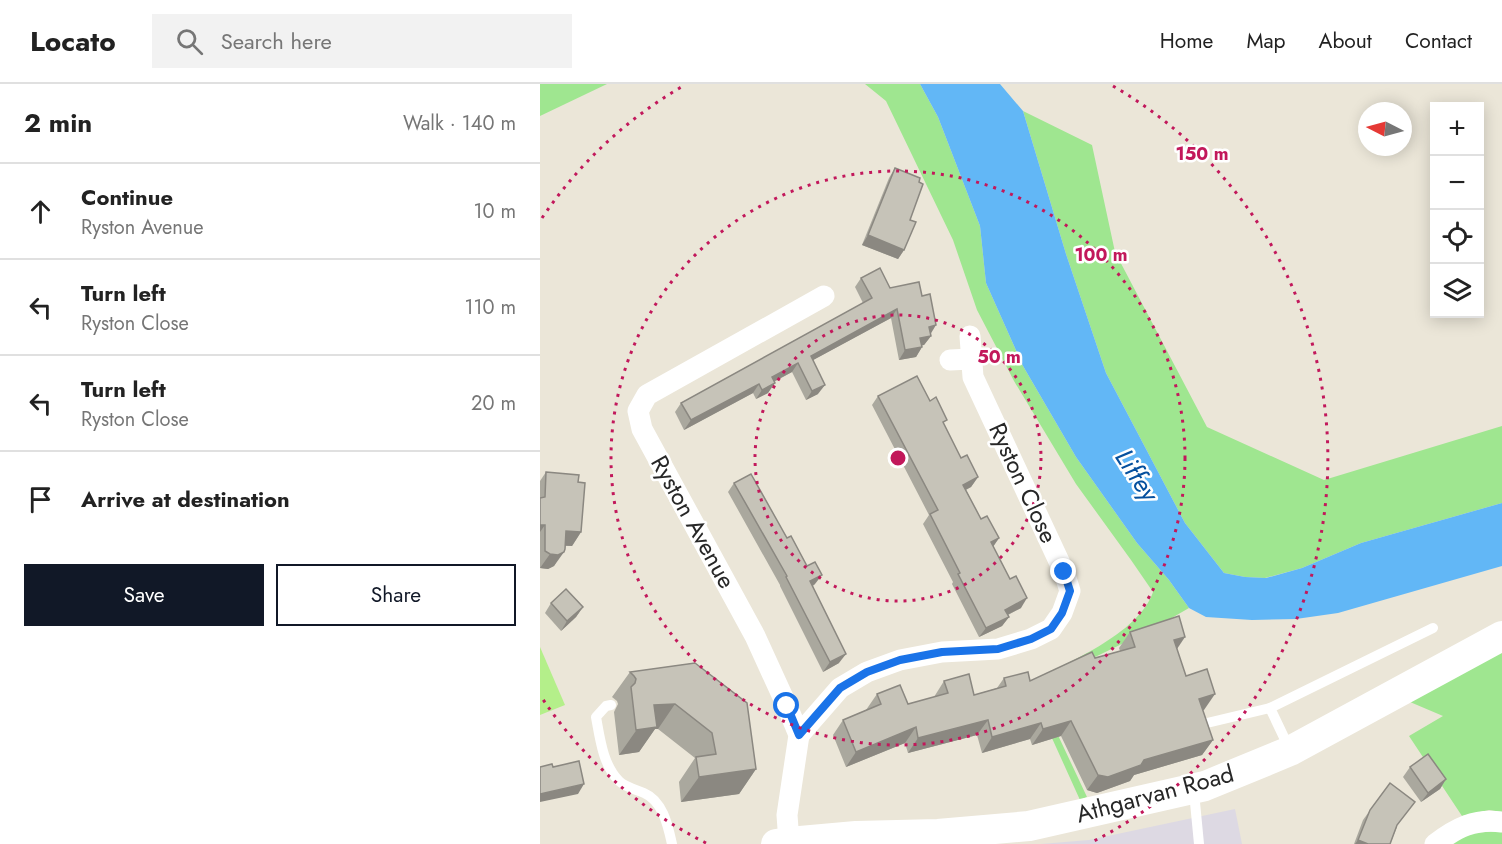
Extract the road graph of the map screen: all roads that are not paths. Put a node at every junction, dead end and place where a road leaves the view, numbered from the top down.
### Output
1 (824, 296) dead end
2 (970, 336) dead end
3 (971, 359) junction
4 (950, 360) dead end
5 (1433, 628) dead end
6 (1502, 636) edge
7 (611, 705) dead end
8 (1269, 708) junction
9 (1207, 723) edge
10 (799, 735) junction
11 (1290, 751) junction
12 (1194, 788) junction
13 (1502, 822) edge
14 (938, 839) edge
15 (782, 843) edge
16 (672, 844) edge
17 (1199, 844) edge
18 (1435, 844) edge

1 - 10 street, Ryston Avenue
2 - 3 street, Ryston Close
3 - 4 street
3 - 10 street, Ryston Close
5 - 8 lane
6 - 11 main road, Athgarvan Road
7 - 16 lane
8 - 9 lane
8 - 11 lane
10 - 15 street
11 - 12 main road, Athgarvan Road
12 - 14 main road, Athgarvan Road
12 - 17 lane
13 - 18 street
14 - 15 main road, Athgarvan Road

